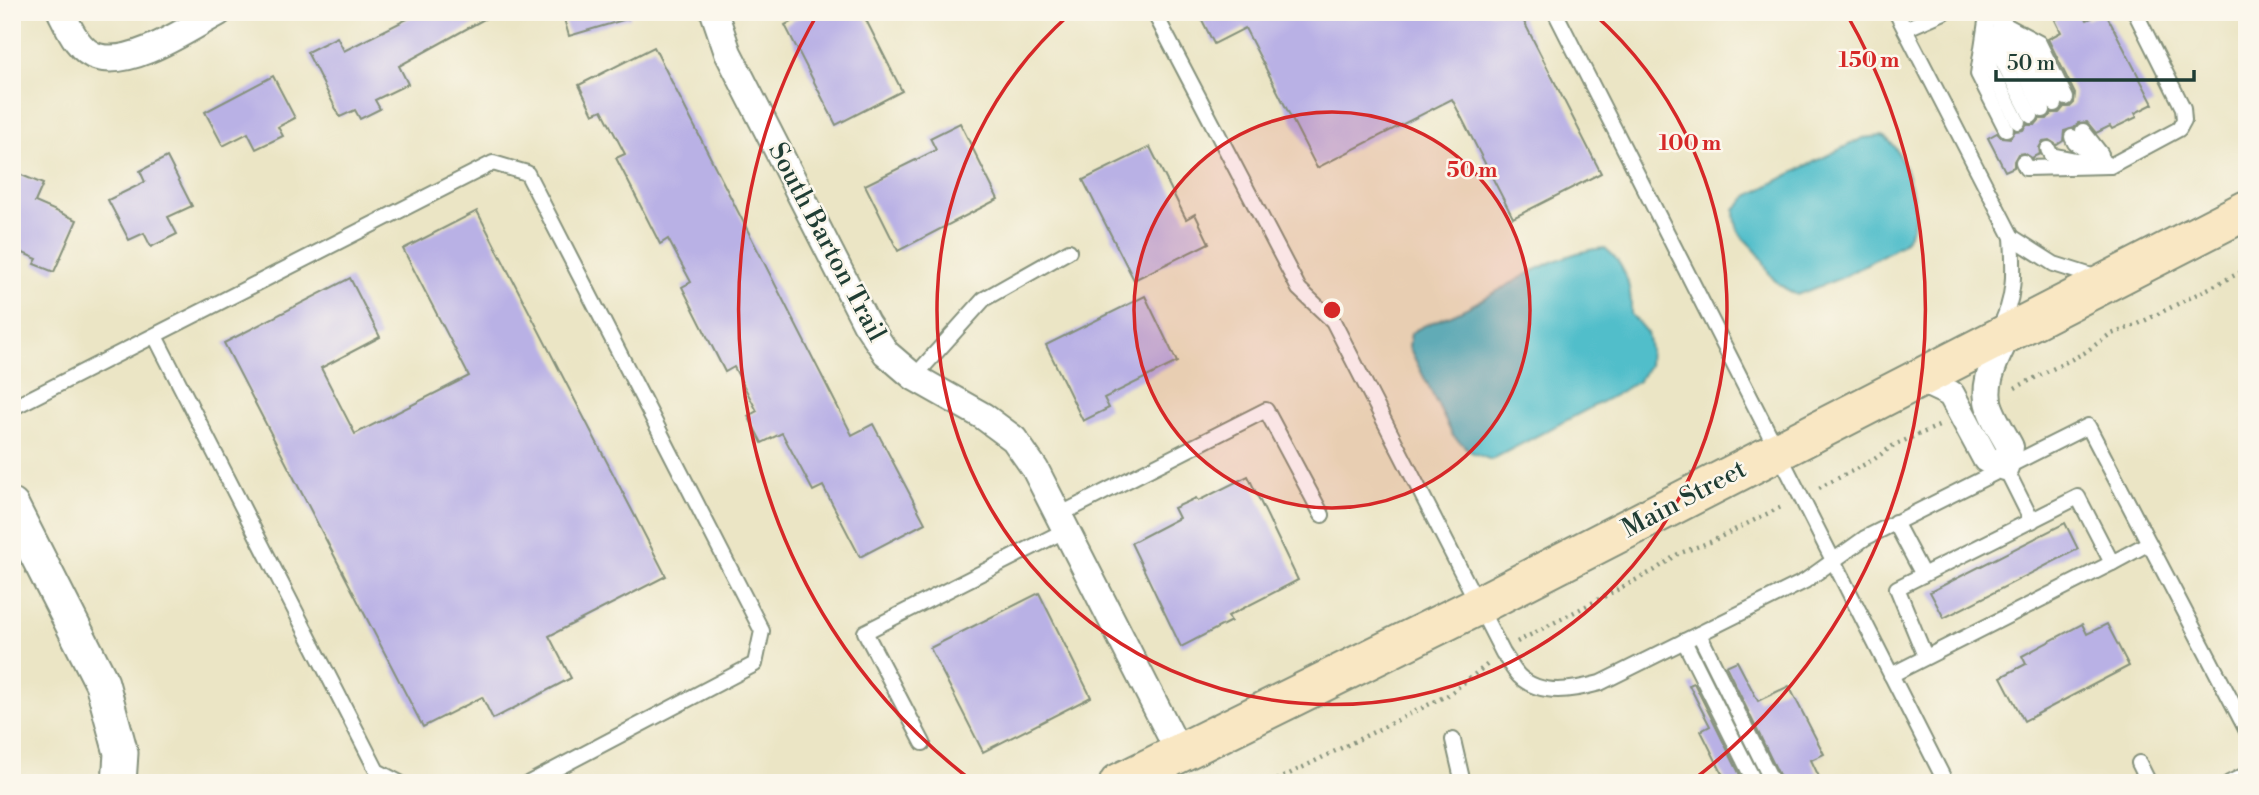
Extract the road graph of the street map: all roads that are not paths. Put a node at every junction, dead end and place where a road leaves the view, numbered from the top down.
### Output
1 (219, 12) edge
2 (714, 12) edge
3 (1154, 12) edge
4 (1555, 12) edge
5 (1896, 12) edge
6 (1944, 12) edge
7 (2135, 12) edge
8 (1986, 14) edge
9 (65, 21) edge
10 (1905, 29) junction
11 (2036, 113) junction
12 (2053, 146) junction
13 (2110, 166) junction
14 (2247, 210) edge
15 (2012, 237) junction
16 (1069, 251) dead end
17 (2117, 276) junction
18 (155, 336) junction
19 (1999, 337) junction
20 (914, 377) junction
21 (1919, 379) junction
22 (12, 408) edge
23 (1779, 449) junction
24 (2004, 467) junction
25 (12, 506) edge
26 (1322, 516) dead end
27 (2032, 520) junction
28 (1895, 522) junction
29 (1063, 523) junction
30 (2149, 543) junction
31 (1834, 560) junction
32 (2112, 563) junction
33 (1923, 575) junction
34 (1479, 606) junction
35 (1699, 634) junction
36 (1684, 641) junction
37 (1925, 656) junction
38 (1891, 675) junction
39 (2247, 731) edge
40 (1453, 740) dead end
41 (923, 743) dead end
42 (1179, 752) junction
43 (2139, 763) dead end
44 (2247, 774) edge
45 (119, 783) edge
46 (400, 783) edge
47 (529, 783) edge
48 (1119, 783) edge
49 (1463, 783) edge
50 (1755, 783) edge
51 (1773, 783) edge
52 (1946, 783) edge
53 (2149, 783) edge
54 (2229, 783) edge

1 - 9 street
2 - 20 street, South Barton Trail
3 - 34 lane
4 - 23 lane
5 - 10 lane
6 - 10 lane
7 - 13 lane
8 - 11 lane
8 - 11 lane
8 - 11 lane
10 - 15 lane
12 - 13 lane
12 - 13 lane
12 - 13 lane
14 - 17 main road, Main Street
15 - 17 lane
15 - 19 lane
16 - 20 lane
17 - 19 main road, Main Street
18 - 22 lane
18 - 46 lane
18 - 47 lane
19 - 21 main road, Main Street
19 - 24 street
20 - 29 street, South Barton Trail
21 - 23 main road, Main Street
21 - 24 street
23 - 31 lane
23 - 34 main road, Main Street
24 - 27 lane
24 - 28 lane
24 - 30 lane
25 - 45 street
26 - 29 lane
27 - 32 lane
27 - 33 lane
28 - 31 lane
28 - 33 lane
29 - 41 lane
29 - 42 street, South Barton Trail
30 - 32 lane
30 - 39 lane
31 - 35 lane
31 - 38 lane
32 - 37 lane
33 - 37 lane
34 - 36 lane
34 - 42 main road, Main Street
35 - 36 lane
35 - 51 lane
36 - 50 lane
37 - 38 lane
38 - 52 lane
40 - 49 lane
42 - 48 main road, Main Street
43 - 53 lane
44 - 54 lane

